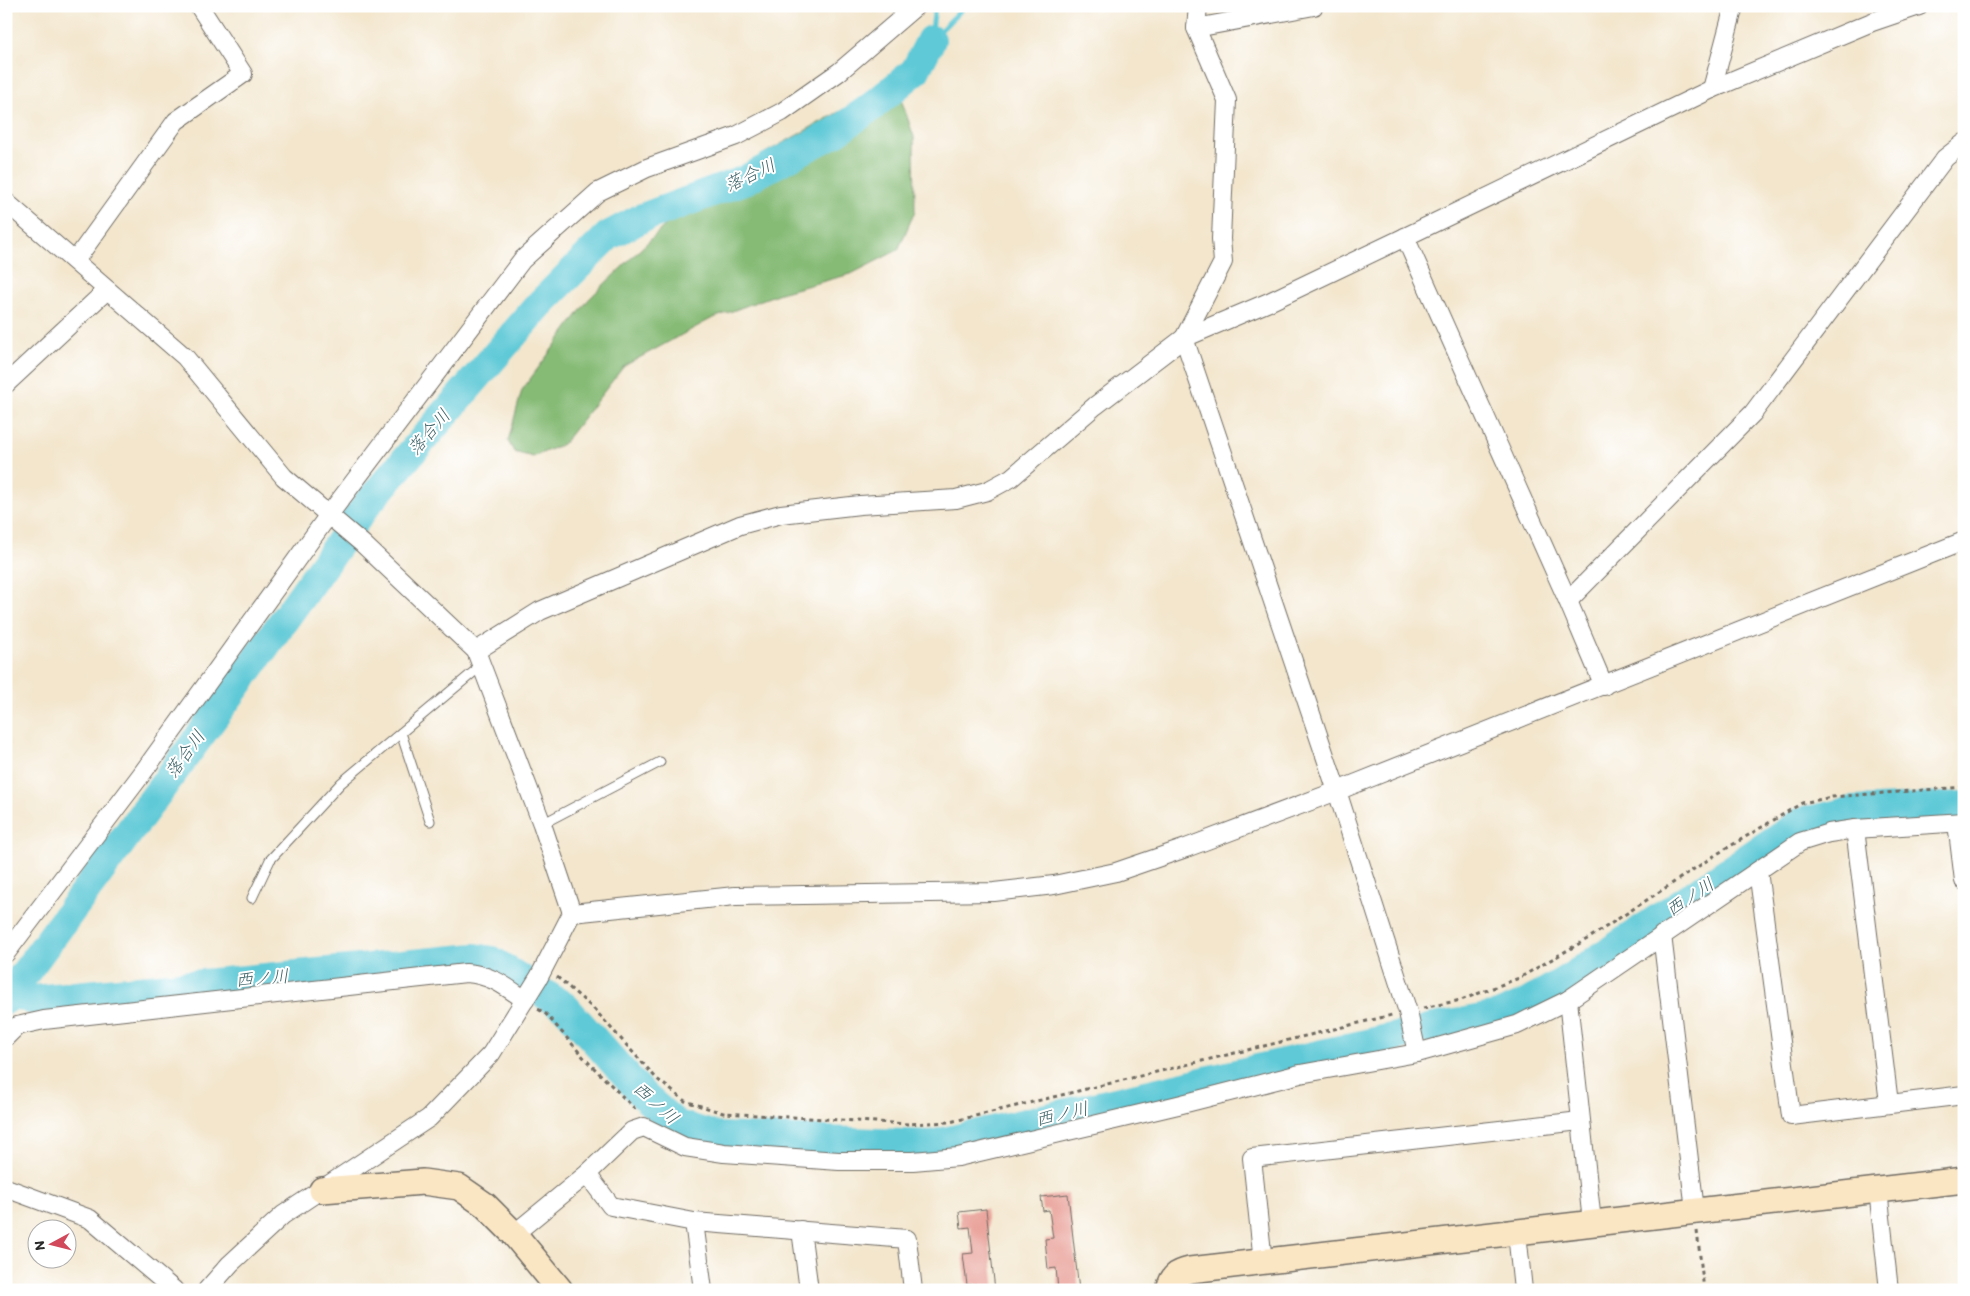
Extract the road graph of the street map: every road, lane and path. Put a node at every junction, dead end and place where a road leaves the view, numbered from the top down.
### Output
1 (199, 6) edge
2 (916, 6) edge
3 (1198, 6) edge
4 (1314, 6) edge
5 (1734, 6) edge
6 (1920, 6) edge
7 (1196, 28) junction
8 (1712, 88) junction
9 (1964, 143) edge
10 (6, 202) edge
11 (1406, 238) junction
12 (75, 261) junction
13 (107, 290) junction
14 (1184, 338) junction
15 (6, 384) edge
16 (330, 518) junction
17 (1964, 541) edge
18 (1568, 600) junction
19 (479, 658) junction
20 (1604, 686) junction
21 (401, 733) junction
22 (660, 762) dead end
23 (1964, 787) edge
24 (1337, 791) junction
25 (430, 821) dead end
26 (1960, 823) edge
27 (542, 824) junction
28 (1855, 829) junction
29 (1758, 871) junction
30 (1964, 881) edge
31 (252, 898) dead end
32 (572, 914) junction
33 (1662, 935) junction
34 (6, 953) edge
35 (535, 984) junction
36 (1568, 1000) junction
37 (1408, 1012) junction
38 (6, 1037) edge
39 (1418, 1053) junction
40 (1964, 1095) edge
41 (1889, 1104) junction
42 (1580, 1120) junction
43 (644, 1127) junction
44 (587, 1174) junction
45 (1964, 1180) edge
46 (6, 1188) edge
47 (322, 1190) junction
48 (1878, 1190) junction
49 (1695, 1210) junction
50 (694, 1222) junction
51 (1592, 1222) junction
52 (801, 1230) junction
53 (1517, 1233) junction
54 (514, 1234) junction
55 (1263, 1262) junction
56 (174, 1290) edge
57 (207, 1290) edge
58 (560, 1290) edge
59 (703, 1290) edge
60 (809, 1290) edge
61 (913, 1290) edge
62 (1169, 1290) edge
63 (1523, 1290) edge
64 (1704, 1290) edge
65 (1889, 1290) edge

1 - 12 street
2 - 16 street
3 - 7 street
4 - 7 street
5 - 8 street
6 - 8 street
7 - 14 street
8 - 11 street
9 - 18 street
10 - 12 street
11 - 14 street
11 - 18 street
12 - 13 street
13 - 15 street
13 - 16 street
14 - 19 street
14 - 24 street
16 - 19 street
16 - 34 street
17 - 20 street
18 - 20 street
19 - 21 lane
19 - 27 street
20 - 24 street
21 - 25 lane
21 - 31 lane
22 - 27 lane
23 - 37 path
24 - 32 street
24 - 37 street
26 - 28 street
26 - 30 street
27 - 32 street
28 - 29 street
28 - 41 street
29 - 33 street
29 - 41 street
32 - 35 street
33 - 36 street
33 - 49 street
35 - 37 path
35 - 38 street
35 - 43 path
35 - 47 street
36 - 39 street
36 - 42 street
37 - 39 street
39 - 43 street
40 - 41 street
42 - 51 street
42 - 55 street
43 - 44 street
44 - 50 street
44 - 54 street
45 - 48 street
46 - 56 street
47 - 54 street
47 - 57 street
48 - 49 street
48 - 65 street
49 - 51 street
49 - 64 path
50 - 52 street
50 - 59 street
51 - 53 street
52 - 60 street
52 - 61 street
53 - 55 street
53 - 63 street
54 - 58 street
55 - 62 street

